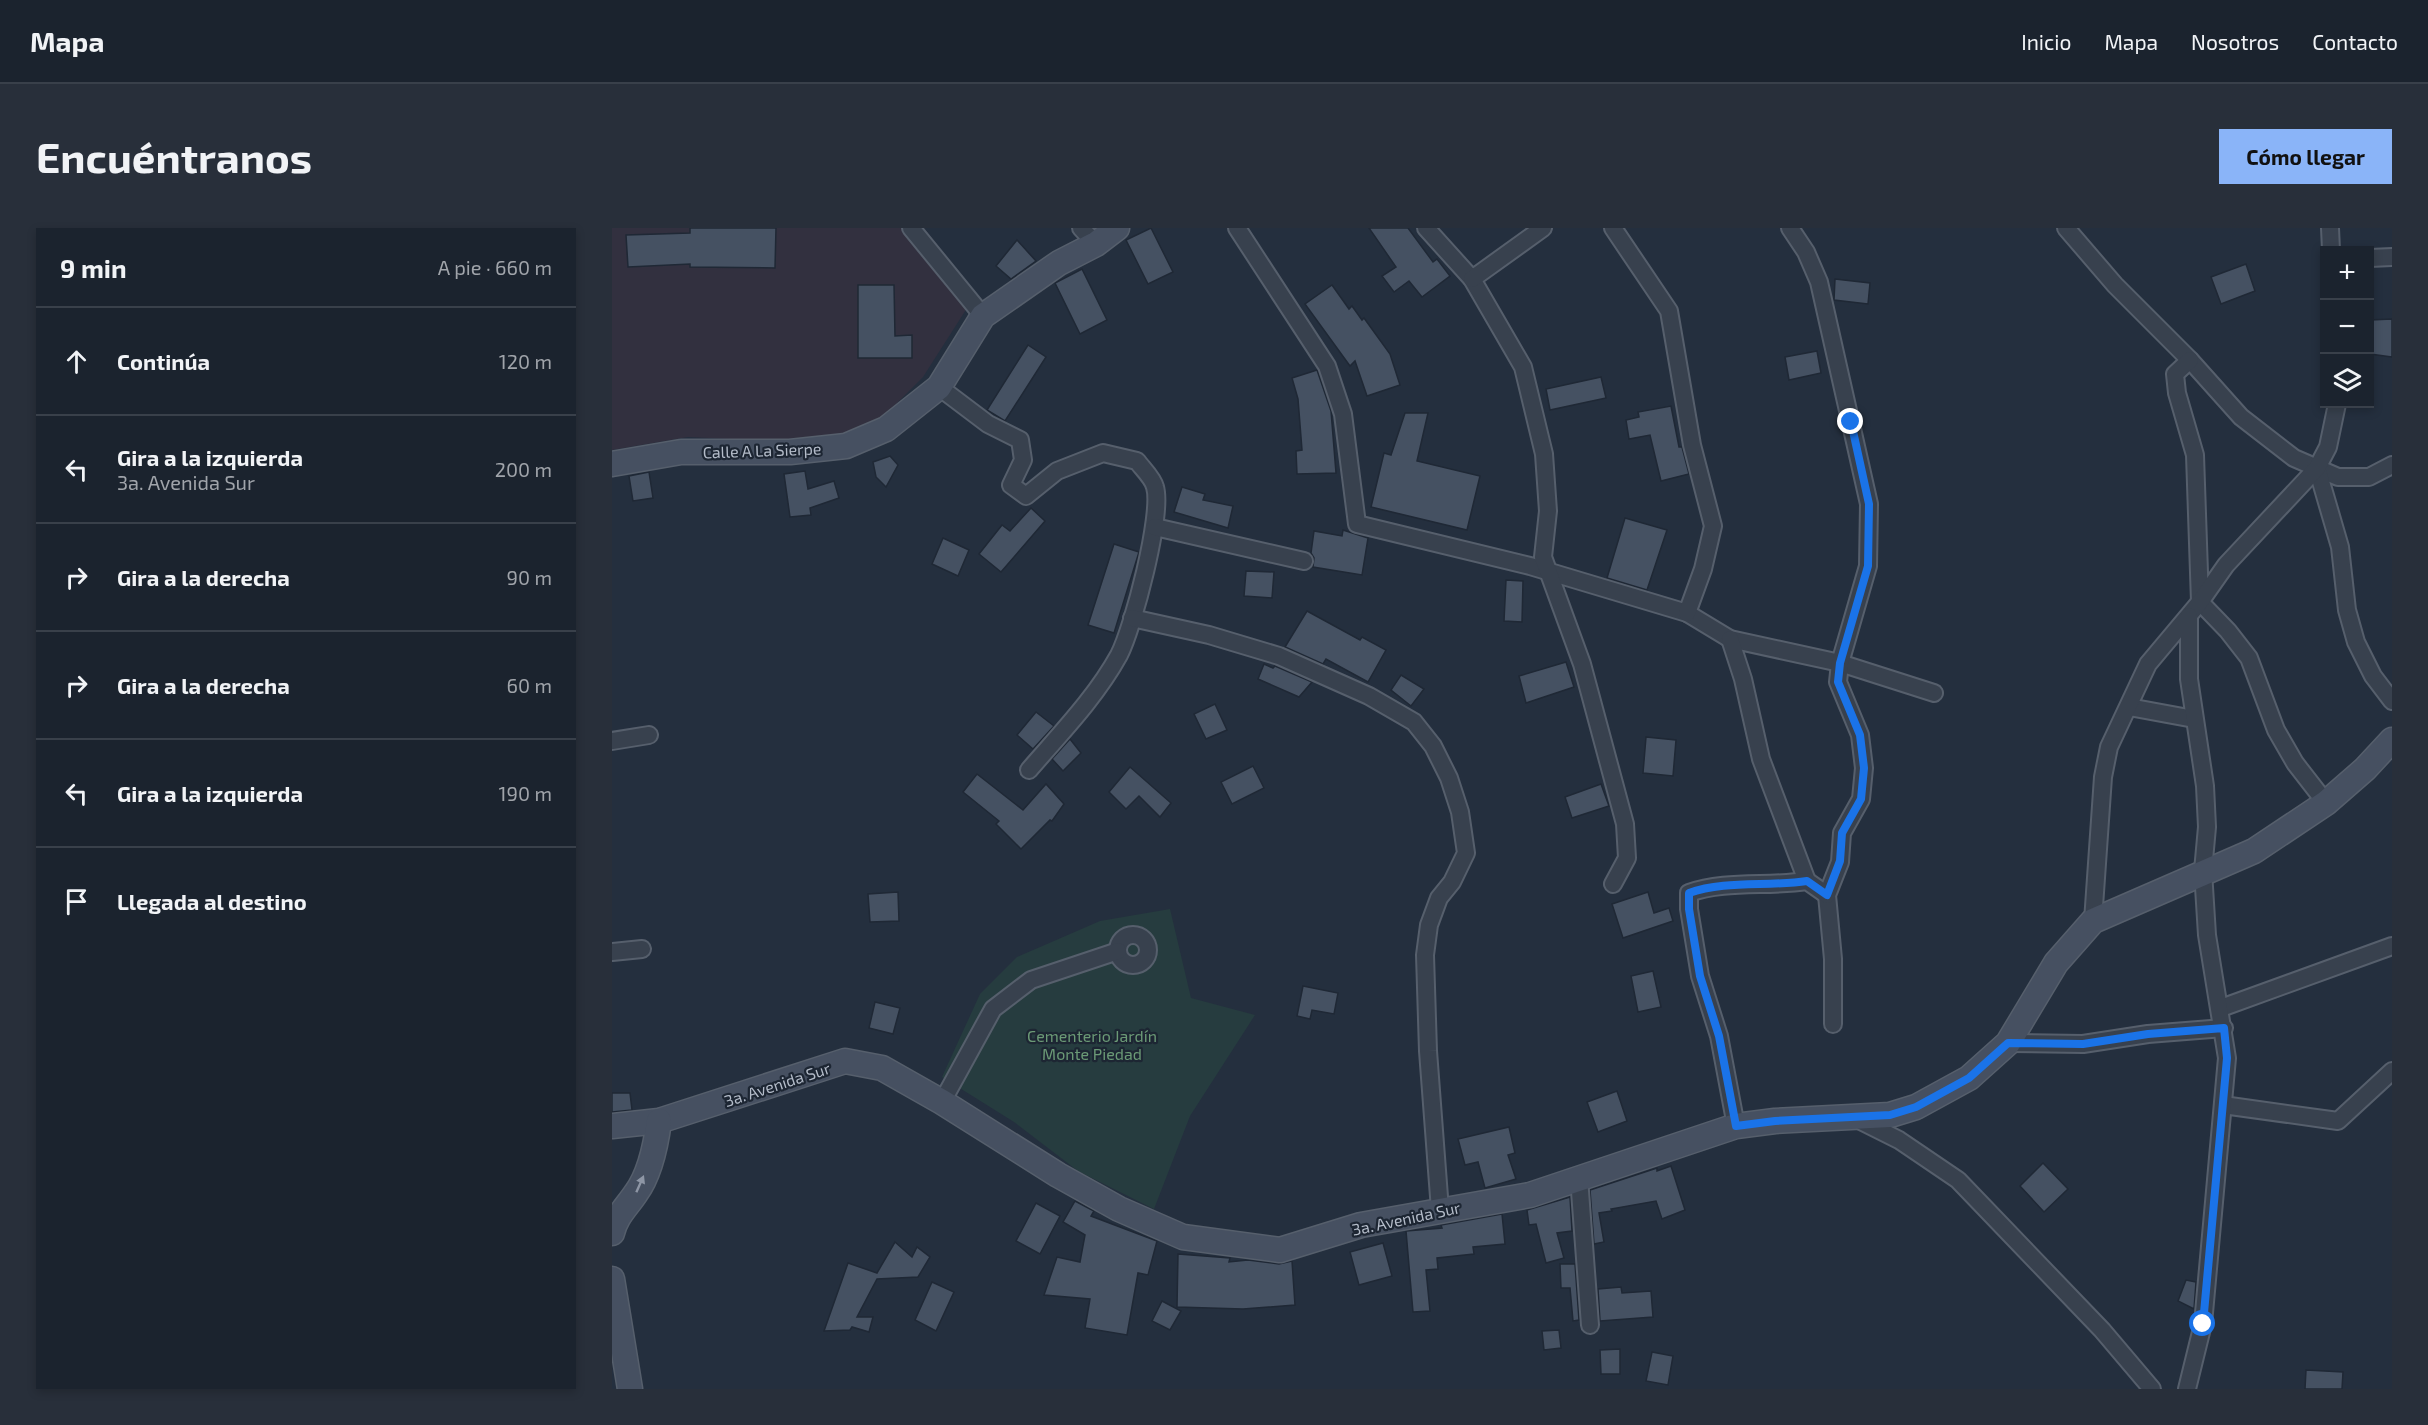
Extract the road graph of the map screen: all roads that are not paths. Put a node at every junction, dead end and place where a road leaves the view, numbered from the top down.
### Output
1 (911, 228) edge
2 (1117, 228) edge
3 (1237, 228) edge
4 (1426, 228) edge
5 (1543, 228) edge
6 (1613, 228) edge
7 (1790, 228) edge
8 (2066, 228) edge
9 (2330, 228) edge
10 (1088, 236) edge
11 (2331, 246) edge
12 (2392, 256) edge
13 (2374, 258) edge
14 (1472, 279) junction
15 (983, 316) junction
16 (2190, 360) junction
17 (939, 387) junction
18 (2336, 408) edge
19 (612, 464) edge
20 (2392, 465) edge
21 (2317, 468) junction
22 (1155, 527) junction
23 (1304, 561) dead end
24 (1547, 572) junction
25 (2200, 602) junction
26 (1687, 613) junction
27 (2189, 616) junction
28 (1132, 618) junction
29 (1730, 639) junction
30 (1840, 663) junction
31 (1934, 693) dead end
32 (2392, 701) edge
33 (2129, 707) junction
34 (2194, 719) junction
35 (650, 735) dead end
36 (2392, 740) edge
37 (612, 741) edge
38 (1029, 770) dead end
39 (2326, 803) junction
40 (2204, 871) junction
41 (1807, 881) junction
42 (1614, 884) dead end
43 (1827, 895) junction
44 (2093, 921) junction
45 (2392, 946) edge
46 (642, 950) dead end
47 (1118, 951) dead end
48 (612, 952) edge
49 (2221, 1008) junction
50 (1833, 1024) dead end
51 (2224, 1028) junction
52 (2008, 1043) junction
53 (2392, 1071) edge
54 (942, 1102) junction
55 (2223, 1105) junction
56 (1854, 1118) junction
57 (659, 1121) junction
58 (612, 1126) edge
59 (1736, 1126) junction
60 (1579, 1178) junction
61 (1440, 1210) junction
62 (612, 1233) edge
63 (612, 1279) edge
64 (1590, 1325) dead end
65 (630, 1389) edge
66 (2152, 1389) edge
67 (2187, 1389) edge

1 - 15 street
2 - 10 street, Calle A La Sierpe
3 - 24 street
4 - 14 street
5 - 14 street
6 - 26 street
7 - 30 street
8 - 16 street
9 - 11 street
10 - 15 street, Calle A La Sierpe
12 - 13 street
14 - 24 street
15 - 17 street, Calle A La Sierpe
16 - 21 street
16 - 25 street
17 - 19 street, Calle A La Sierpe
17 - 22 street
18 - 21 street
20 - 21 street
21 - 25 street
21 - 32 street
22 - 23 street
22 - 28 street
24 - 26 street
24 - 42 street
25 - 27 street
25 - 39 street
26 - 29 street
27 - 33 street
27 - 34 street
28 - 38 street
28 - 61 street
29 - 30 street
29 - 41 street
30 - 31 street
30 - 43 street
33 - 34 street
33 - 44 street
34 - 40 street
35 - 37 street
36 - 39 street
39 - 40 street
40 - 44 street
40 - 49 street
41 - 43 street
41 - 59 street
43 - 50 street
44 - 52 street, 3a. Avenida Sur
45 - 49 street
46 - 48 street
47 - 54 street
49 - 51 street
51 - 52 street
51 - 55 street
52 - 56 street, 3a. Avenida Sur
53 - 55 street
54 - 57 street, 3a. Avenida Sur
54 - 61 street, 3a. Avenida Sur
55 - 67 street
56 - 59 street, 3a. Avenida Sur
56 - 66 street
57 - 58 street, 3a. Avenida Sur
62 -> 57 street
59 - 60 street, 3a. Avenida Sur
60 - 61 street, 3a. Avenida Sur
60 - 64 street
63 - 65 street

